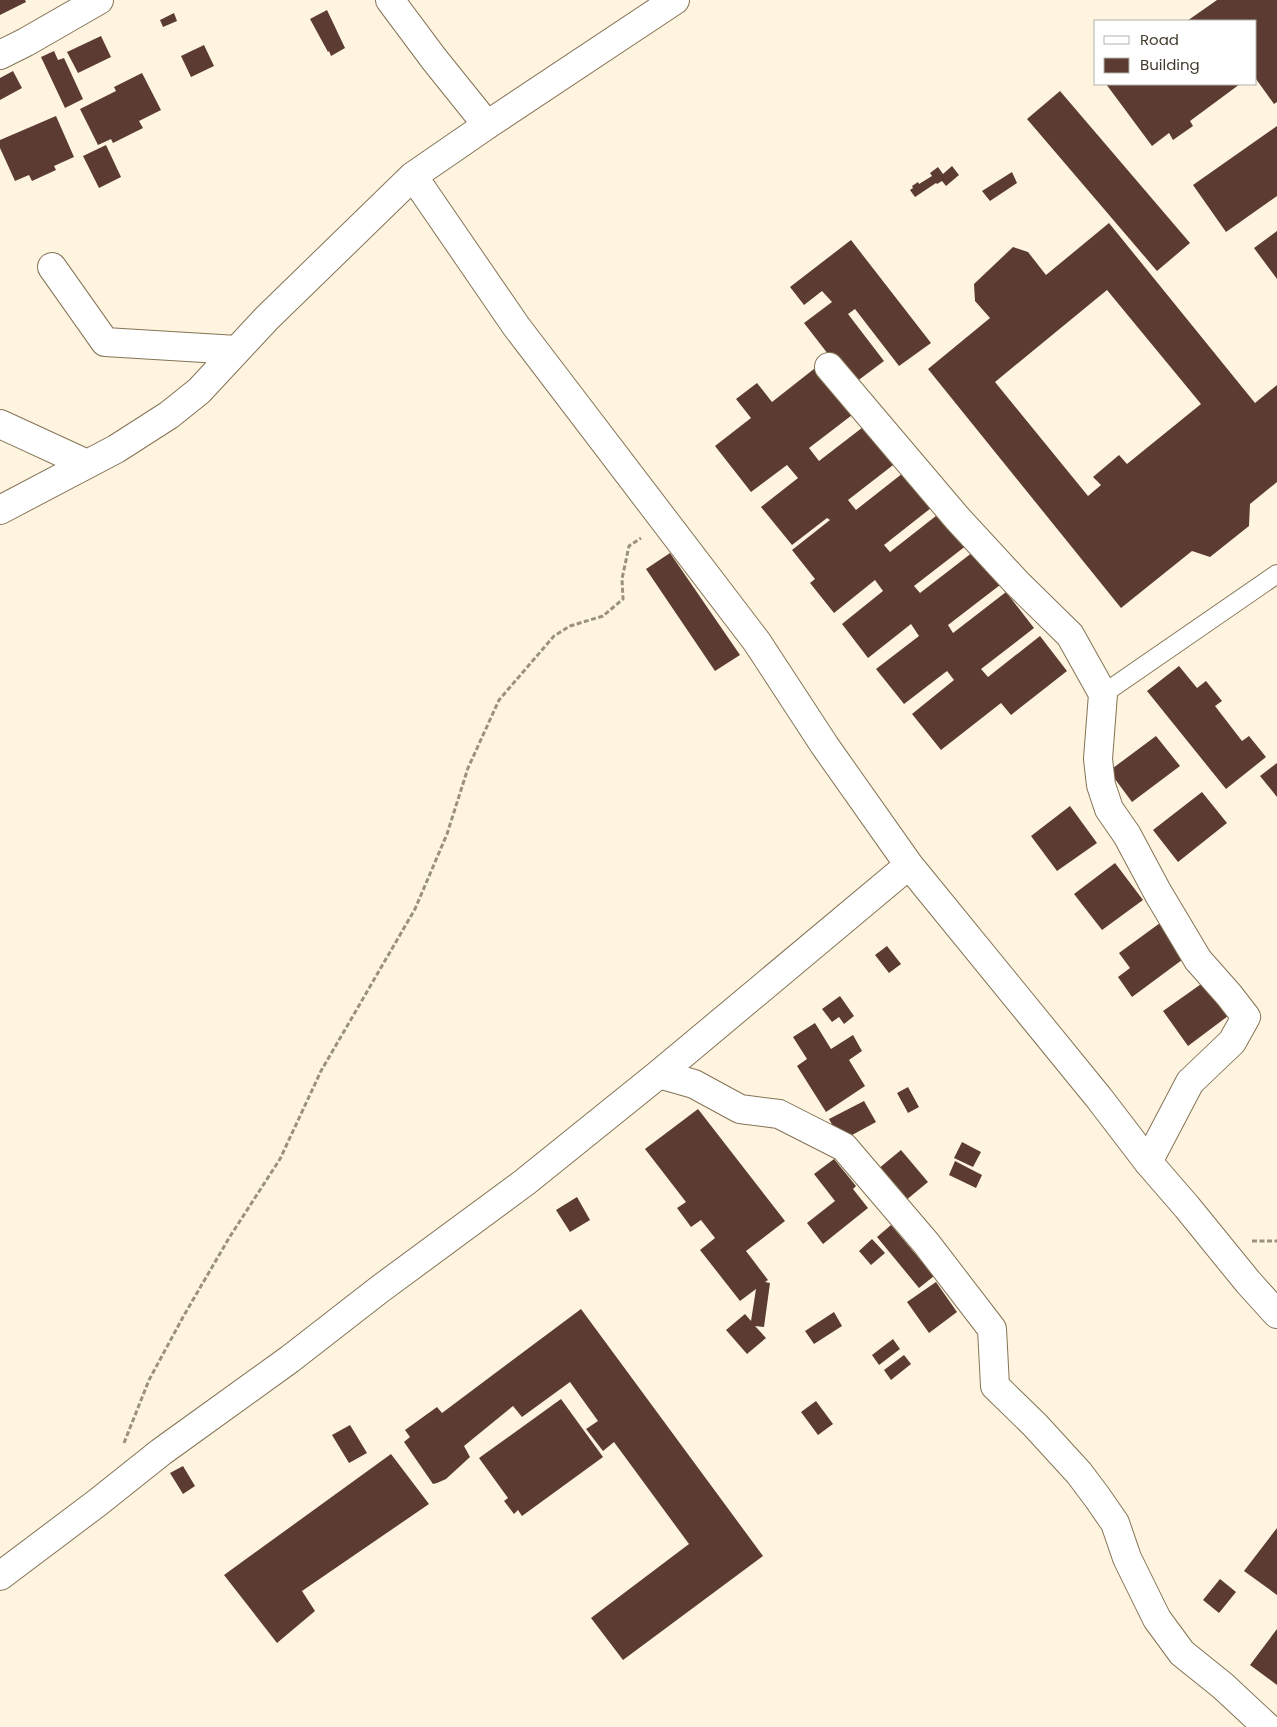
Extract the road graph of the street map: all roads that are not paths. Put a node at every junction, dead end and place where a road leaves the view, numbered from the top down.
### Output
1 (99, 0) edge
2 (390, 0) edge
3 (675, 0) edge
4 (0, 55) edge
5 (487, 125) junction
6 (413, 176) junction
7 (52, 267) dead end
8 (237, 350) junction
9 (829, 367) dead end
10 (0, 424) edge
11 (88, 464) junction
12 (0, 510) edge
13 (1277, 574) edge
14 (1103, 694) junction
15 (909, 864) junction
16 (659, 1074) junction
17 (1148, 1162) junction
18 (1277, 1314) edge
19 (0, 1576) edge
20 (1267, 1727) edge

1 - 4 street
2 - 5 street
3 - 5 street
5 - 6 street
6 - 8 street
6 - 15 street
7 - 8 street
8 - 11 street
9 - 14 street
10 - 11 street
11 - 12 street
13 - 14 lane
14 - 17 street
15 - 16 street
15 - 17 street
16 - 19 street
16 - 20 street
17 - 18 street

